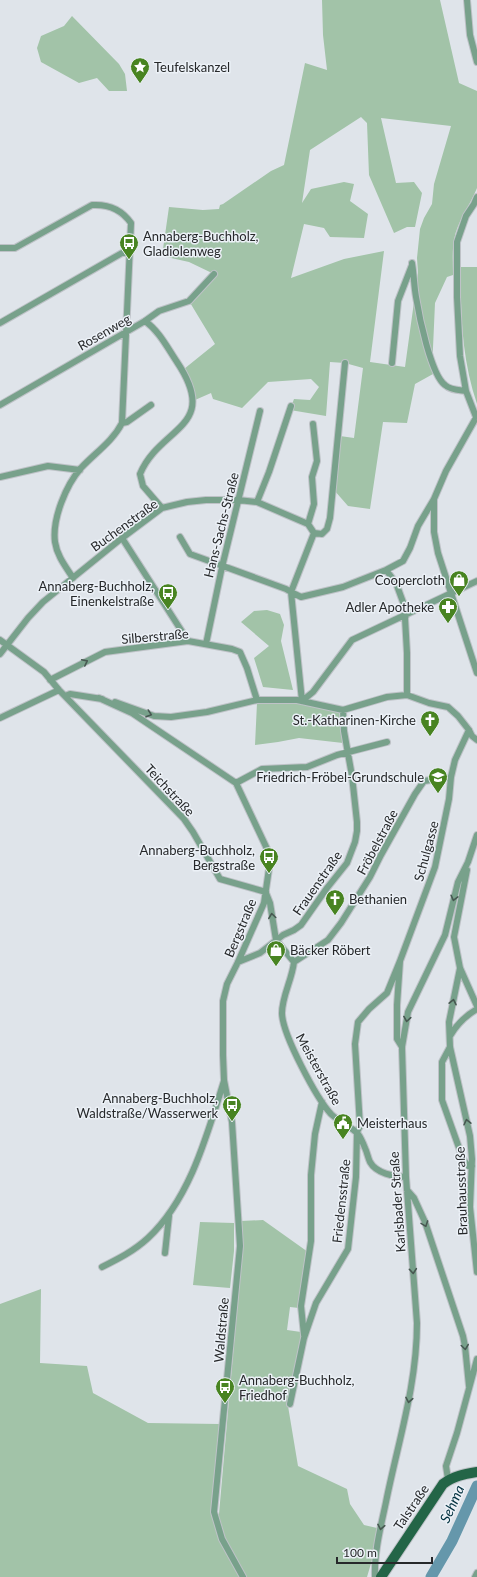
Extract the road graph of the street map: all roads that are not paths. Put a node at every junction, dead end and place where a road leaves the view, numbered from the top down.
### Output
1 (467, 0) edge
2 (477, 62) edge
3 (477, 196) edge
4 (475, 203) edge
5 (0, 248) edge
6 (130, 253) junction
7 (214, 274) dead end
8 (145, 321) junction
9 (0, 322) edge
10 (127, 331) junction
11 (345, 363) dead end
12 (392, 363) dead end
13 (466, 391) junction
14 (0, 405) edge
15 (150, 405) dead end
16 (291, 406) dead end
17 (260, 411) dead end
18 (476, 417) edge
19 (122, 423) junction
20 (313, 424) dead end
21 (474, 428) edge
22 (80, 470) junction
23 (0, 477) edge
24 (434, 499) junction
25 (238, 500) junction
26 (257, 502) junction
27 (162, 508) junction
28 (308, 524) junction
29 (314, 533) junction
30 (180, 537) dead end
31 (122, 538) junction
32 (222, 567) junction
33 (386, 570) junction
34 (73, 578) junction
35 (477, 581) edge
36 (291, 592) junction
37 (450, 593) junction
38 (407, 613) junction
39 (0, 640) edge
40 (188, 641) junction
41 (206, 644) junction
42 (6, 645) junction
43 (0, 654) edge
44 (476, 664) edge
45 (477, 673) edge
46 (50, 680) junction
47 (59, 690) junction
48 (407, 695) junction
49 (64, 696) junction
50 (99, 698) junction
51 (257, 700) junction
52 (302, 701) junction
53 (343, 710) junction
54 (0, 718) edge
55 (469, 730) junction
56 (477, 740) edge
57 (388, 742) dead end
58 (348, 752) junction
59 (451, 777) junction
60 (236, 783) junction
61 (477, 835) edge
62 (468, 862) junction
63 (266, 892) junction
64 (276, 940) junction
65 (400, 961) junction
66 (238, 962) junction
67 (294, 962) junction
68 (460, 968) junction
69 (477, 1007) edge
70 (450, 1036) junction
71 (402, 1047) junction
72 (450, 1047) junction
73 (224, 1080) junction
74 (322, 1102) junction
75 (357, 1132) junction
76 (472, 1166) junction
77 (406, 1177) junction
78 (407, 1190) junction
79 (170, 1214) junction
80 (165, 1253) dead end
81 (102, 1267) dead end
82 (477, 1272) edge
83 (304, 1338) junction
84 (477, 1359) edge
85 (469, 1386) junction
86 (290, 1404) dead end
87 (473, 1472) edge
88 (448, 1479) junction
89 (477, 1574) edge
90 (243, 1577) edge
91 (375, 1577) edge
92 (381, 1577) edge
93 (474, 1577) edge

1 - 2 street
3 - 4 street
4 - 13 street
5 - 6 street
6 - 9 street
6 - 10 street
7 - 8 street, Rosenweg
8 - 10 street, Rosenweg
8 - 27 street
10 - 14 street, Rosenweg
10 - 19 street
11 - 29 street
12 - 13 street
13 - 18 street
15 - 19 street
16 - 26 street
17 - 25 street, Hans-Sachs-Straße
18 - 21 street
19 - 22 street
20 - 28 street
21 - 24 street
22 - 23 street
22 - 34 street
24 - 33 street
24 - 37 street
25 - 26 street, Buchenstraße
25 - 27 street, Buchenstraße
25 - 32 street, Hans-Sachs-Straße
26 - 28 street, Buchenstraße
27 - 31 street, Buchenstraße
28 - 29 street
29 - 36 street
30 - 32 street
31 - 34 street, Buchenstraße
31 - 40 street
32 - 36 street
32 - 41 street, Hans-Sachs-Straße
33 - 36 street
33 - 38 street
34 - 42 street, Buchenstraße
35 - 37 street
36 - 52 street
37 - 38 street
37 - 44 street
38 - 48 street
38 - 52 street
39 - 42 street, Teichstraße
40 - 41 street, Silberstraße
46 -> 40 street, Silberstraße
41 - 51 street, Silberstraße
42 - 43 street, Buchenstraße
42 - 46 street, Teichstraße
44 - 45 street
46 - 47 street, Teichstraße
47 - 49 street, Teichstraße
47 - 54 street
48 - 53 street
48 - 55 street
49 - 50 street
49 - 63 street, Teichstraße
50 -> 51 street
50 - 60 street
51 - 52 street
52 - 53 street
53 - 58 street, Frauenstraße
55 - 56 street
55 - 59 street, Schulgasse
57 - 58 street
58 - 60 street
58 - 64 street, Frauenstraße
59 - 65 street, Schulgasse
59 - 67 street, Fröbelstraße
60 - 63 street, Bergstraße
61 - 62 street, Karlsbader Straße
62 - 68 street
62 -> 71 street, Karlsbader Straße
64 -> 63 street
63 - 66 street, Bergstraße
64 - 66 street, Frauenstraße
64 - 67 street
65 - 71 street, Schulgasse
65 - 75 street, Friedensstraße
66 - 73 street, Bergstraße
67 - 74 street, Meisterstraße
68 - 69 street
70 -> 68 street, Brauhausstraße
69 - 70 street
70 - 72 street, Brauhausstraße
71 - 77 street, Karlsbader Straße
76 -> 72 street, Brauhausstraße
72 - 76 street
73 - 79 street
73 - 90 street, Waldstraße
74 - 75 street, Meisterstraße
74 - 83 street
75 - 77 street, Meisterstraße
75 - 83 street, Friedensstraße
76 - 82 street, Brauhausstraße
77 - 78 street, Karlsbader Straße
78 -> 85 street
78 -> 91 street, Karlsbader Straße
79 - 80 street
79 - 81 street
83 - 86 street, Friedensstraße
84 - 85 street
85 - 88 street
87 - 88 main road
88 - 92 main road, Talstraße
89 - 93 street

